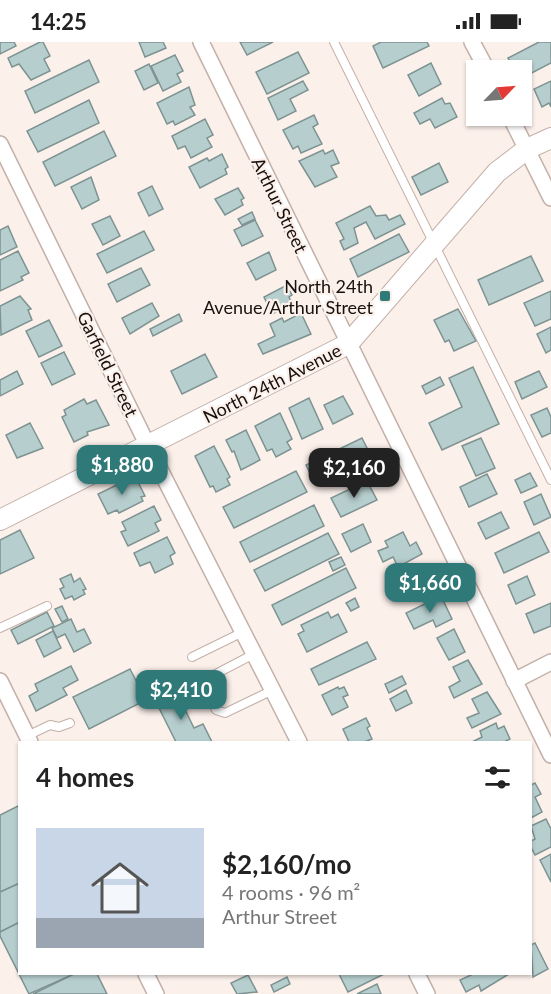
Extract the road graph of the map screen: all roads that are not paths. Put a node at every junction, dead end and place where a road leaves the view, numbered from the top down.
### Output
1 (201, 42) edge
2 (334, 42) edge
3 (472, 42) edge
4 (482, 60) edge
5 (515, 126) edge
6 (551, 138) edge
7 (0, 144) edge
8 (527, 149) junction
9 (551, 198) edge
10 (435, 244) junction
11 (348, 344) junction
12 (148, 446) junction
13 (551, 480) edge
14 (0, 520) edge
15 (47, 606) dead end
16 (0, 628) edge
17 (243, 632) junction
18 (254, 654) junction
19 (192, 657) dead end
20 (551, 662) edge
21 (0, 681) edge
22 (514, 681) junction
23 (273, 690) junction
24 (70, 723) dead end
25 (29, 739) edge
26 (298, 741) edge
27 (551, 755) edge
28 (146, 975) edge
29 (418, 975) edge
30 (156, 994) edge
31 (427, 994) edge

1 - 11 street, Arthur Street
2 - 10 lane
3 - 4 street
5 - 8 street
6 - 8 street, North 24th Avenue
7 - 12 street, Garfield Street
8 - 9 street
8 - 10 street, North 24th Avenue
10 - 11 street, North 24th Avenue
10 - 13 lane
11 - 12 street, North 24th Avenue
11 - 22 street, Arthur Street
12 - 14 street, North 24th Avenue
12 - 17 street, Garfield Street
15 - 16 lane
17 - 18 street, Garfield Street
17 - 19 lane
18 - 23 street, Garfield Street
18 - 23 lane
20 - 22 street
21 - 25 street
22 - 27 street, Arthur Street
23 - 26 street, Garfield Street
24 - 25 lane
28 - 30 street
29 - 31 street

